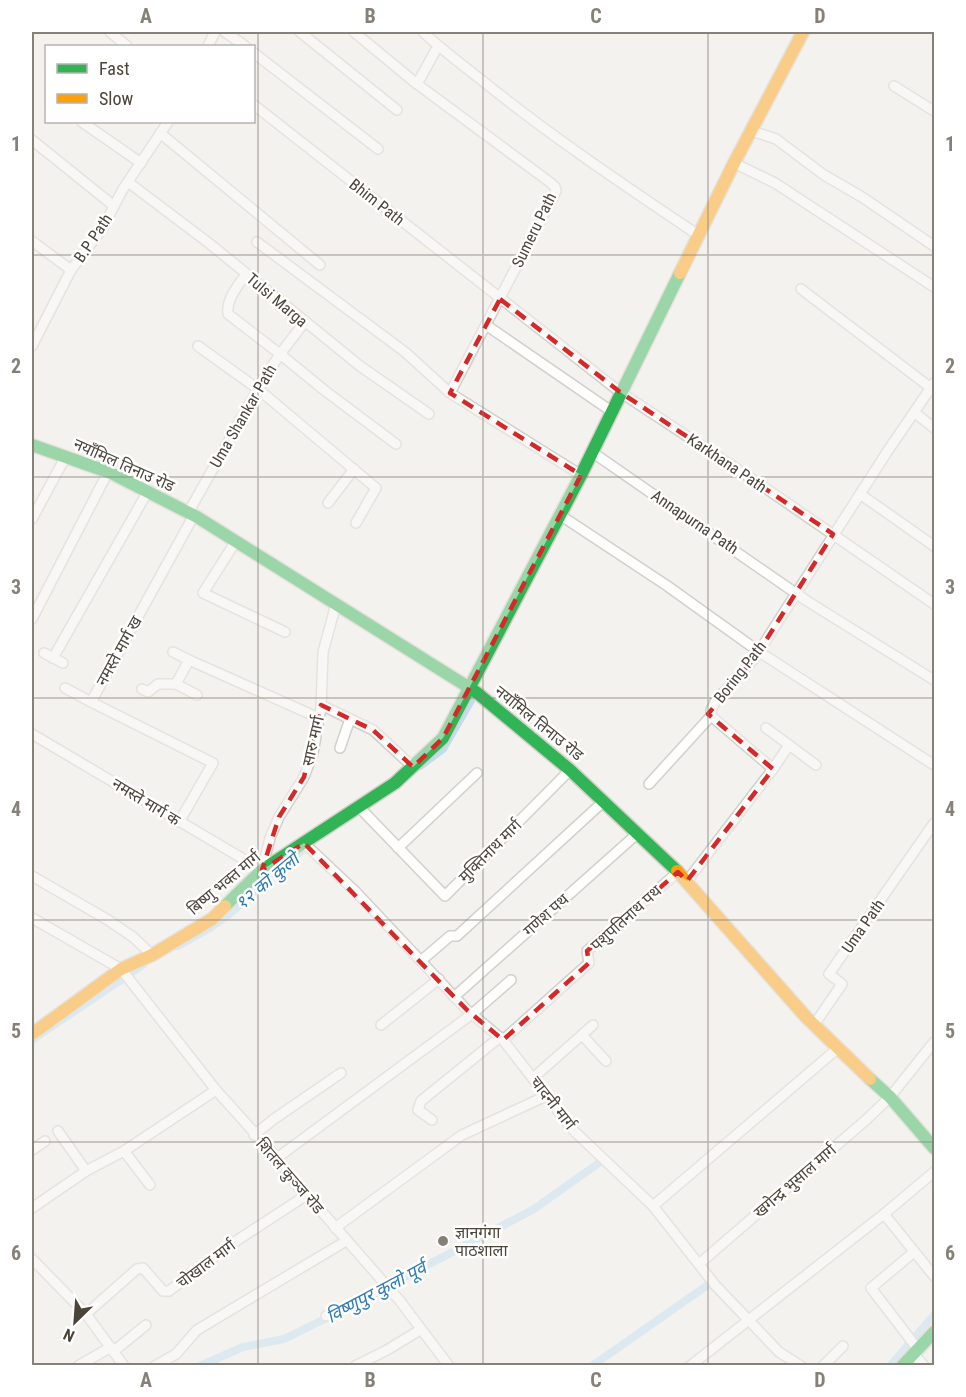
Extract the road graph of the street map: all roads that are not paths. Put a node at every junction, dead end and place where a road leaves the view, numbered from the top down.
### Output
1 (110, 32) edge
2 (225, 32) edge
3 (300, 32) edge
4 (354, 32) edge
5 (423, 32) edge
6 (803, 32) edge
7 (126, 45) edge
8 (243, 45) edge
9 (438, 46) junction
10 (255, 54) edge
11 (417, 84) junction
12 (894, 86) dead end
13 (255, 106) edge
14 (397, 110) dead end
15 (934, 111) edge
16 (83, 123) edge
17 (167, 123) edge
18 (752, 131) junction
19 (160, 133) junction
20 (32, 140) edge
21 (378, 149) dead end
22 (141, 163) junction
23 (734, 163) junction
24 (128, 182) junction
25 (114, 206) junction
26 (698, 235) junction
27 (257, 242) dead end
28 (33, 246) edge
29 (934, 246) edge
30 (320, 265) dead end
31 (71, 270) junction
32 (246, 274) junction
33 (934, 287) edge
34 (801, 289) dead end
35 (500, 299) junction
36 (304, 322) junction
37 (486, 325) junction
38 (32, 346) edge
39 (198, 346) dead end
40 (280, 354) junction
41 (933, 385) edge
42 (258, 388) junction
43 (620, 392) junction
44 (450, 393) junction
45 (612, 411) junction
46 (915, 413) junction
47 (429, 414) dead end
48 (934, 428) edge
49 (32, 444) edge
50 (396, 444) dead end
51 (592, 452) junction
52 (66, 456) junction
53 (354, 469) junction
54 (108, 472) junction
55 (581, 476) junction
56 (376, 488) junction
57 (148, 491) junction
58 (860, 494) junction
59 (384, 497) dead end
60 (328, 503) dead end
61 (191, 514) junction
62 (560, 515) junction
63 (32, 519) edge
64 (356, 523) dead end
65 (833, 534) junction
66 (236, 541) junction
67 (934, 546) edge
68 (796, 593) junction
69 (336, 604) junction
70 (934, 604) edge
71 (32, 619) edge
72 (285, 632) dead end
73 (758, 651) junction
74 (172, 652) dead end
75 (189, 660) junction
76 (63, 663) dead end
77 (934, 680) edge
78 (176, 684) junction
79 (64, 688) dead end
80 (470, 688) junction
81 (142, 689) dead end
82 (197, 695) dead end
83 (91, 702) junction
84 (321, 705) junction
85 (711, 716) junction
86 (319, 718) junction
87 (350, 719) junction
88 (766, 728) dead end
89 (32, 734) edge
90 (789, 745) junction
91 (340, 748) dead end
92 (816, 765) dead end
93 (934, 765) edge
94 (413, 767) junction
95 (773, 769) junction
96 (570, 770) junction
97 (477, 773) dead end
98 (649, 784) dead end
99 (604, 801) junction
100 (362, 809) junction
101 (179, 822) junction
102 (934, 824) edge
103 (638, 833) junction
104 (306, 845) junction
105 (399, 848) junction
106 (262, 870) junction
107 (678, 872) junction
108 (32, 876) edge
109 (687, 881) junction
110 (32, 918) edge
111 (152, 955) junction
112 (422, 960) junction
113 (121, 969) junction
114 (439, 979) junction
115 (511, 980) dead end
116 (454, 997) junction
117 (472, 1014) junction
118 (381, 1025) dead end
119 (593, 1025) dead end
120 (814, 1025) junction
121 (32, 1034) edge
122 (582, 1035) junction
123 (501, 1039) junction
124 (934, 1042) edge
125 (837, 1049) junction
126 (606, 1061) dead end
127 (341, 1073) dead end
128 (533, 1078) junction
129 (216, 1090) junction
130 (546, 1096) junction
131 (890, 1097) junction
132 (432, 1120) dead end
133 (58, 1131) dead end
134 (254, 1135) junction
135 (45, 1141) dead end
136 (934, 1148) edge
137 (32, 1150) edge
138 (124, 1151) junction
139 (277, 1158) junction
140 (86, 1172) junction
141 (934, 1172) edge
142 (150, 1185) dead end
143 (305, 1196) junction
144 (652, 1206) junction
145 (32, 1208) edge
146 (884, 1214) junction
147 (335, 1228) junction
148 (346, 1241) junction
149 (914, 1252) junction
150 (32, 1259) edge
151 (699, 1264) junction
152 (934, 1275) edge
153 (386, 1286) junction
154 (86, 1314) junction
155 (326, 1316) dead end
156 (749, 1320) junction
157 (146, 1325) dead end
158 (420, 1330) junction
159 (934, 1335) edge
160 (843, 1346) dead end
161 (913, 1346) junction
162 (113, 1349) junction
163 (78, 1365) edge
164 (124, 1365) edge
165 (155, 1365) edge
166 (355, 1365) edge
167 (449, 1365) edge
168 (690, 1365) edge
169 (801, 1365) edge
170 (823, 1365) edge
171 (902, 1365) edge
172 (924, 1365) edge

1 - 7 street
2 - 8 street
3 - 14 street
4 - 11 street
5 - 9 street
6 - 18 street, बिष्णु भक्त मार्ग
9 - 11 street
9 - 26 street
10 - 21 street
11 - 35 street, Sumeru Path
12 - 15 street
13 - 35 street, Bhim Path
16 - 22 street
17 - 19 street, B.P Path
18 - 23 street, बिष्णु भक्त मार्ग
18 - 29 street
19 - 22 street, B.P Path
19 - 30 street
20 - 25 street
22 - 24 street, B.P Path
23 - 26 street, बिष्णु भक्त मार्ग
23 - 33 street
24 - 25 street, B.P Path
24 - 32 street, Tulsi Marga
25 - 31 street, B.P Path
26 - 43 street, बिष्णु भक्त मार्ग
27 - 44 street
28 - 31 street
31 - 38 street, B.P Path
32 - 36 street, Tulsi Marga
32 - 40 street
34 - 41 street
35 - 37 street, Sumeru Path
35 - 43 street, Bhim Path
36 - 40 street
36 - 47 street, Tulsi Marga
37 - 44 street, Sumeru Path
37 - 45 street
39 - 42 street
40 - 42 street, Uma Shankar Path
40 - 50 street, Uma Shankar Path
41 - 46 street, Boring Path
42 - 53 street
42 - 61 street, Uma Shankar Path
43 - 45 street, बिष्णु भक्त मार्ग
43 - 65 street, Karkhana Path
44 - 55 street
45 - 51 street, बिष्णु भक्त मार्ग
46 - 48 street
46 - 58 street, Boring Path
49 - 52 street, नयाँमिल तिनाउ रोड
51 - 55 street, बिष्णु भक्त मार्ग
51 - 68 street, Annapurna Path
52 - 54 street, नयाँमिल तिनाउ रोड
52 - 63 street
53 - 56 street
53 - 60 street
54 - 57 street, नयाँमिल तिनाउ रोड
54 - 71 street
55 - 62 street, बिष्णु भक्त मार्ग
56 - 59 street
56 - 64 street
57 - 61 street, नयाँमिल तिनाउ रोड
57 - 76 street
58 - 65 street, Boring Path
58 - 67 street
61 - 66 street, नयाँमिल तिनाउ रोड
61 - 83 street, नमस्ते मार्ग ख
62 - 73 street
62 - 80 street, बिष्णु भक्त मार्ग
65 - 68 street, Boring Path
65 - 70 street, Karkhana Path
66 - 69 street, नयाँमिल तिनाउ रोड
66 - 72 street
68 - 73 street, Boring Path
68 - 77 street, Annapurna Path
69 - 80 street, नयाँमिल तिनाउ रोड
69 - 84 street, सारु मार्ग
73 - 85 street, Boring Path
73 - 93 street
74 - 75 street
75 - 78 street
75 - 86 street
78 - 81 street
78 - 82 street
79 - 83 street
80 - 94 street, बिष्णु भक्त मार्ग
80 - 96 street, नयाँमिल तिनाउ रोड
83 - 101 street, नमस्ते मार्ग ख
84 - 86 street, सारु मार्ग
84 - 87 street
85 - 95 street, Boring Path
85 - 98 street
86 - 106 street, सारु मार्ग
87 - 91 street
87 - 94 street
88 - 90 street
89 - 101 street, नमस्ते मार्ग क
90 - 92 street
90 - 95 street
94 - 100 street, बिष्णु भक्त मार्ग
95 - 109 street
96 - 99 street, नयाँमिल तिनाउ रोड
96 - 105 street, मुक्तिनाथ मार्ग
97 - 105 street
99 - 103 street, नयाँमिल तिनाउ रोड
99 - 112 street
100 - 104 street, बिष्णु भक्त मार्ग
100 - 105 street, मुक्तिनाथ मार्ग
101 - 106 street, नमस्ते मार्ग क
102 - 120 street, Uma Path
103 - 107 street, नयाँमिल तिनाउ रोड
103 - 116 street, गणेश पथ
104 - 106 street, बिष्णु भक्त मार्ग
104 - 112 street, चादनी मार्ग
106 - 111 street, बिष्णु भक्त मार्ग
107 - 109 street, नयाँमिल तिनाउ रोड
107 - 123 street, पशुपतिनाथ पथ
108 - 111 street
109 - 120 street, नयाँमिल तिनाउ रोड
110 - 113 street
111 - 113 street, बिष्णु भक्त मार्ग
112 - 114 street, चादनी मार्ग
113 - 121 street, बिष्णु भक्त मार्ग
113 - 129 street, शितल कुञ्ज रोड
114 - 116 street, चादनी मार्ग
114 - 118 street
115 - 117 street
116 - 117 street, चादनी मार्ग
117 - 123 street, चादनी मार्ग
117 - 139 street
119 - 122 street
120 - 125 street, नयाँमिल तिनाउ रोड
122 - 126 street
122 - 128 street
123 - 128 street, चादनी मार्ग
123 - 132 street
124 - 131 street, खगेन्द्र भुसाल मार्ग
125 - 131 street, नयाँमिल तिनाउ रोड
125 - 144 street
127 - 134 street
128 - 130 street, चादनी मार्ग
129 - 134 street, शितल कुञ्ज रोड
129 - 138 street
130 - 144 street, चादनी मार्ग
130 - 147 street
131 - 136 street, नयाँमिल तिनाउ रोड
131 - 151 street, खगेन्द्र भुसाल मार्ग
133 - 140 street
134 - 139 street, शितल कुञ्ज रोड
135 - 137 street
138 - 140 street
138 - 142 street
139 - 143 street, शितल कुञ्ज रोड
140 - 145 street
141 - 146 street
143 - 147 street, शितल कुञ्ज रोड
143 - 154 street, चोखाल मार्ग
144 - 151 street, चादनी मार्ग
146 - 149 street
146 - 156 street
147 - 148 street, शितल कुञ्ज रोड
148 - 153 street, शितल कुञ्ज रोड
148 - 165 street
149 - 152 street
149 - 161 street
150 - 154 street
151 - 156 street, चादनी मार्ग
153 - 155 street
153 - 158 street, शितल कुञ्ज रोड
154 - 162 street
156 - 168 street
156 - 169 street, चादनी मार्ग
157 - 162 street
158 - 166 street
158 - 167 street, शितल कुञ्ज रोड
159 - 161 street
160 - 170 street
161 - 171 street
161 - 172 street
162 - 163 street
162 - 164 street

